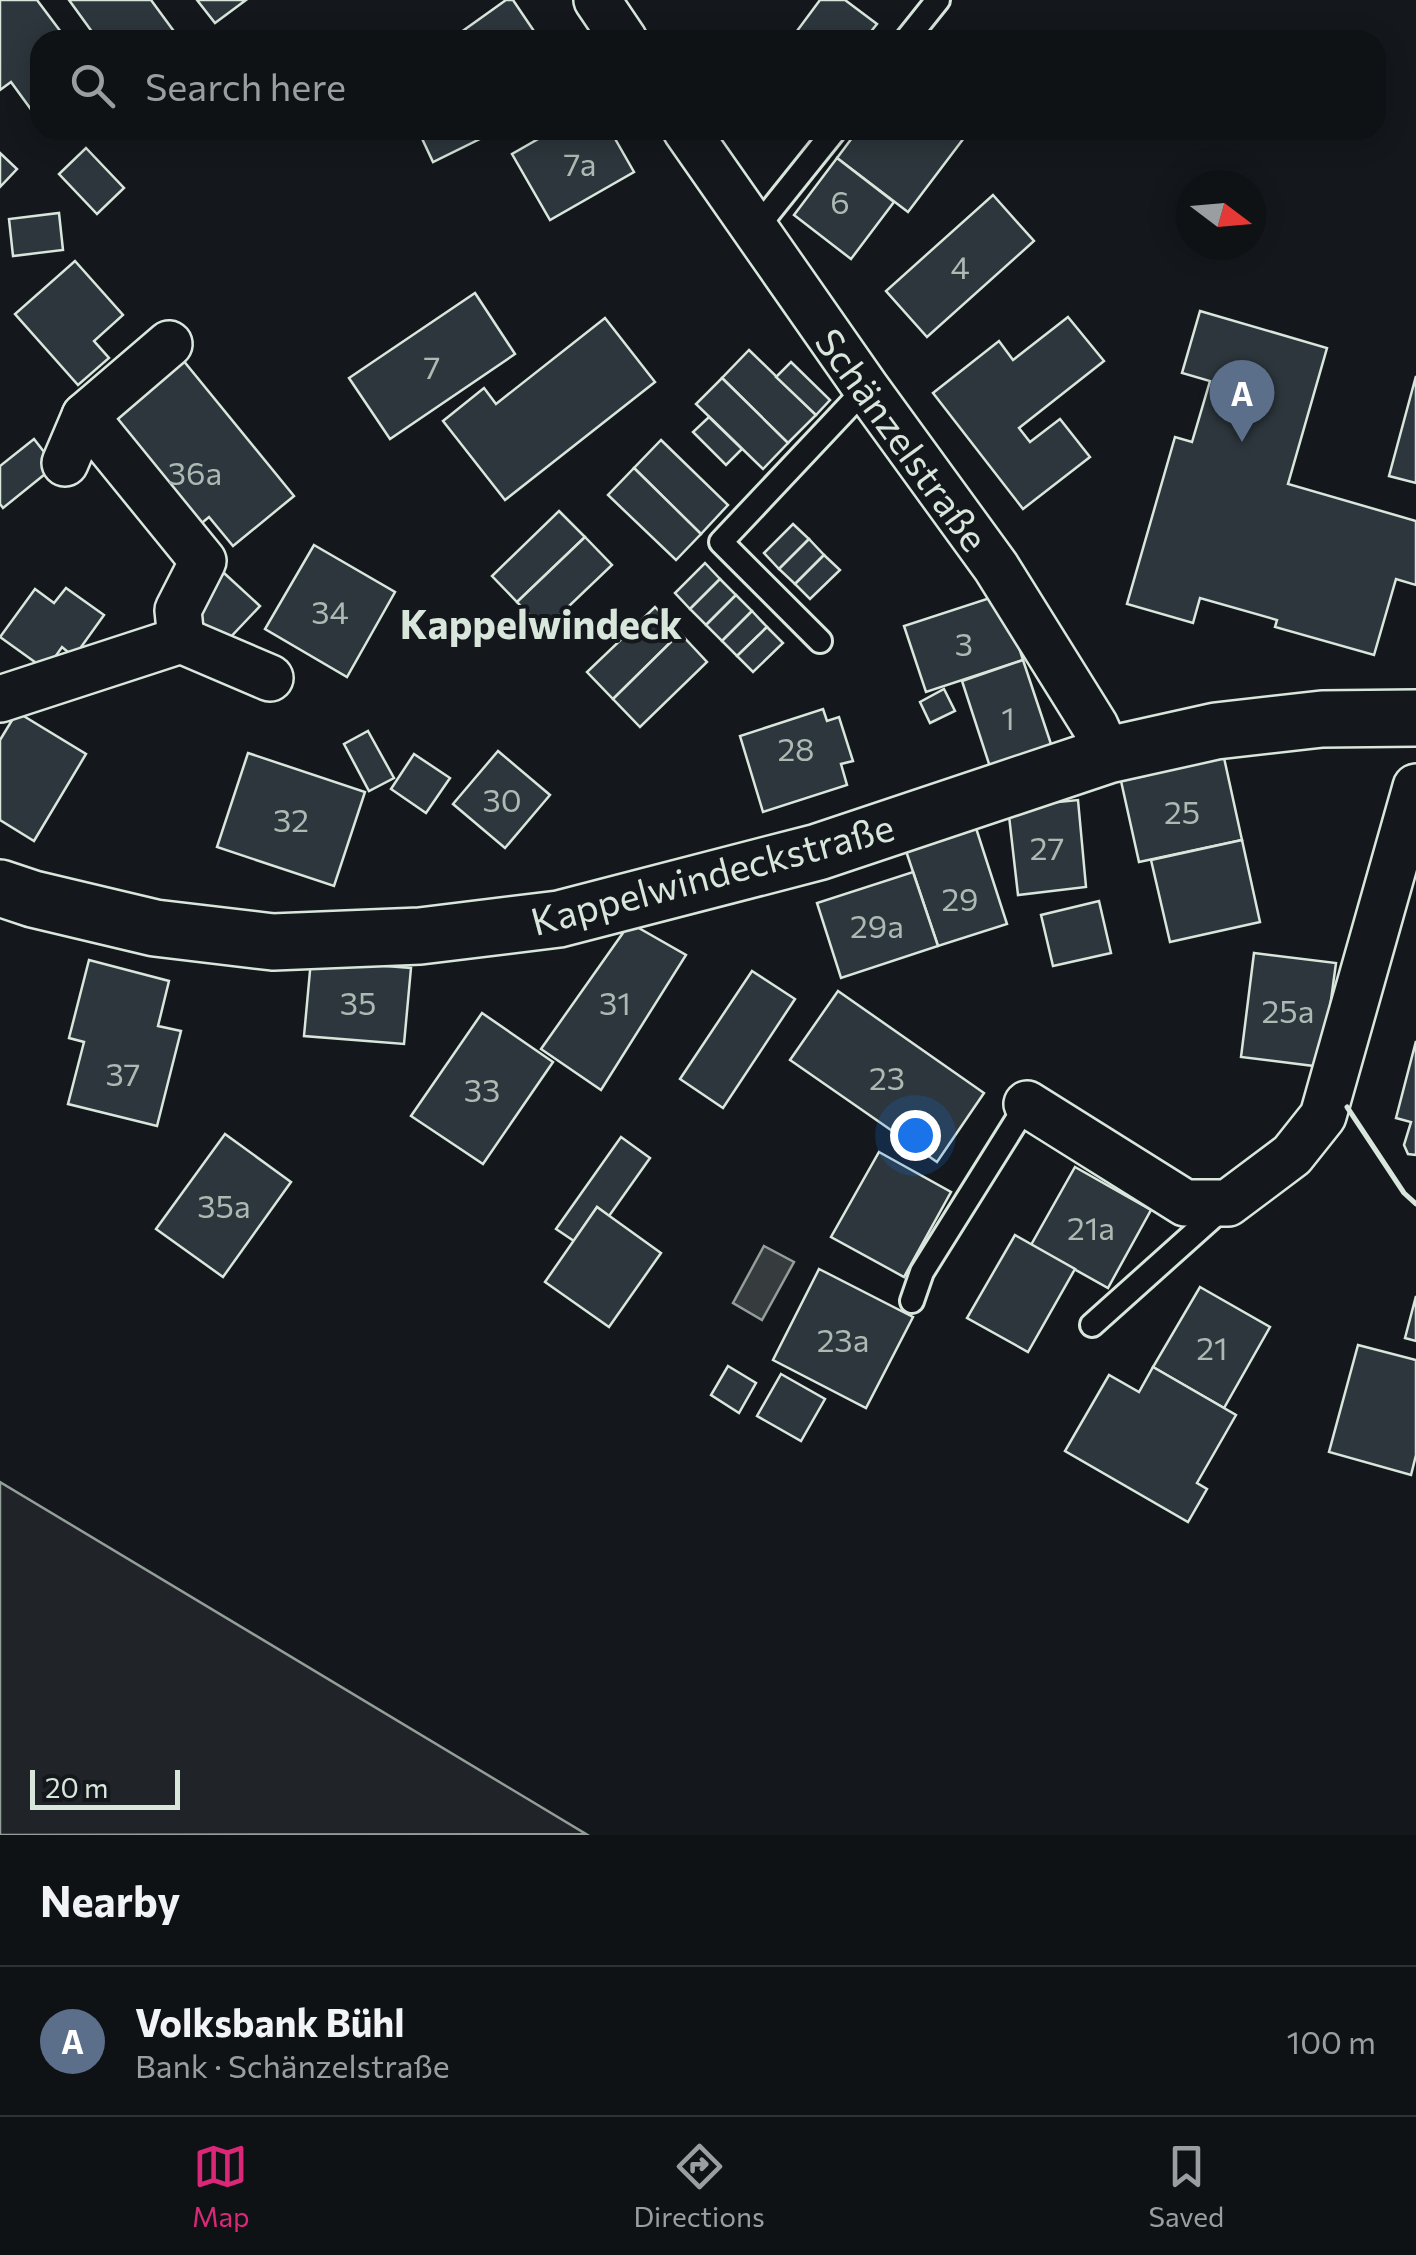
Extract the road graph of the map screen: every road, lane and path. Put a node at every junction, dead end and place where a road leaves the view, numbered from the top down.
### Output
1 (596, 0) edge
2 (938, 0) edge
3 (617, 30) edge
4 (914, 30) edge
5 (693, 140) edge
6 (827, 140) edge
7 (755, 230) junction
8 (168, 344) dead end
9 (866, 388) junction
10 (85, 416) junction
11 (65, 462) dead end
12 (182, 640) junction
13 (820, 641) dead end
14 (270, 678) dead end
15 (0, 699) edge
16 (1416, 718) edge
17 (1108, 755) junction
18 (1416, 786) edge
19 (0, 888) edge
20 (1027, 1104) joint
21 (1228, 1202) junction
22 (912, 1301) dead end
23 (1092, 1325) dead end

1 - 3 street
2 - 4 lane
5 - 7 street, Schänzelstraße
6 - 7 lane
7 - 9 street, Schänzelstraße
8 - 10 street
9 - 13 lane
9 - 17 street, Schänzelstraße
10 - 11 street
10 - 12 street
12 - 14 street
12 - 15 street
16 - 17 street, Kappelwindeckstraße
17 - 19 street, Kappelwindeckstraße
18 - 21 street
20 - 21 street
20 - 22 lane
21 - 23 lane

